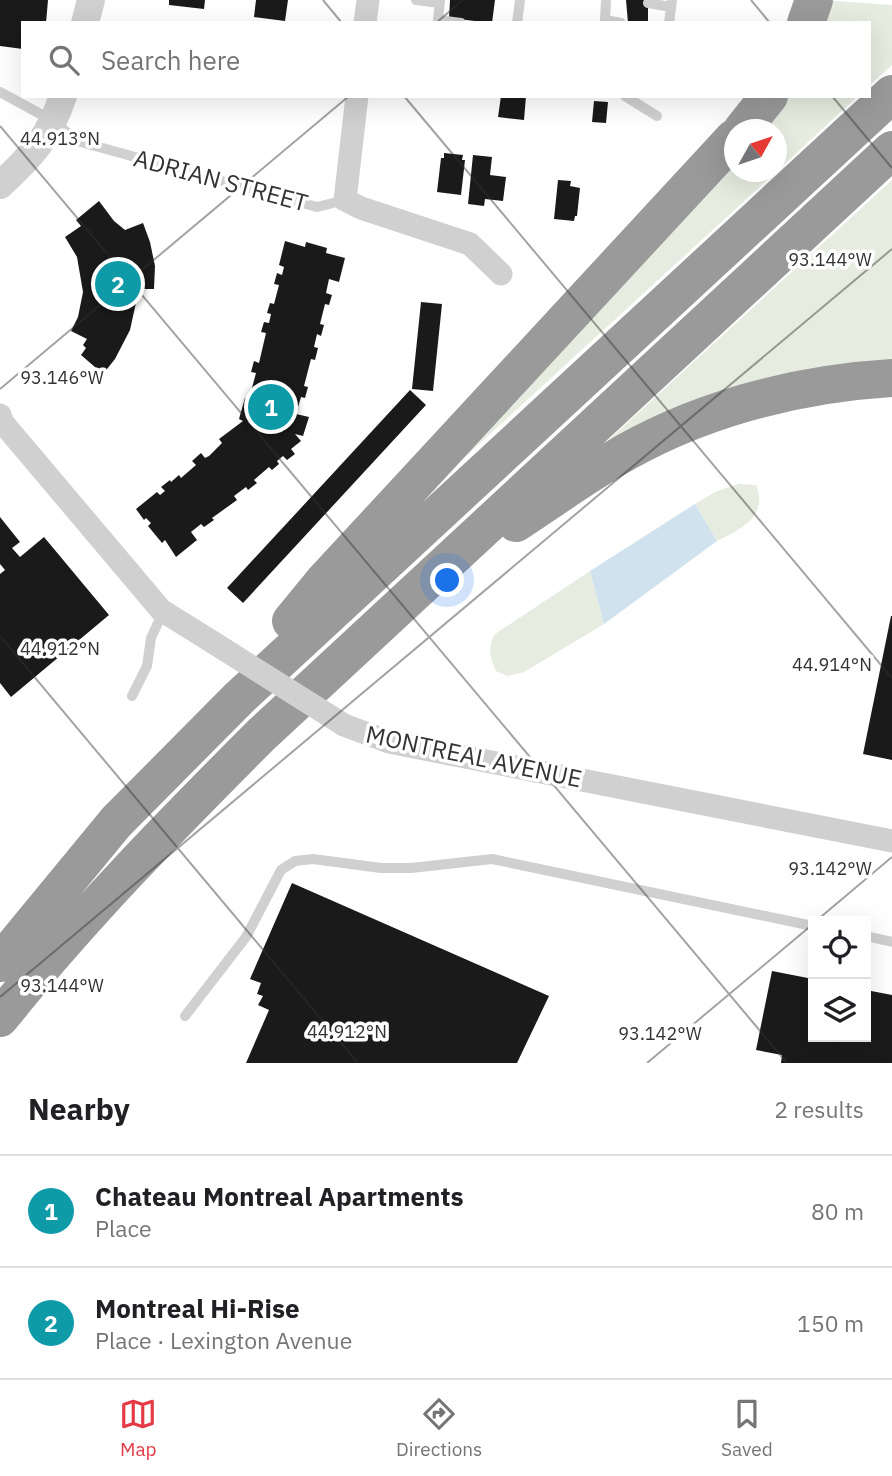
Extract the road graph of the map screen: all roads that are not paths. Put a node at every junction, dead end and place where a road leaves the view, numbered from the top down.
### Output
1 (91, 0) edge
2 (368, 0) edge
3 (416, 0) edge
4 (520, 0) edge
5 (606, 0) edge
6 (814, 0) edge
7 (440, 1) edge
8 (648, 3) dead end
9 (672, 4) edge
10 (86, 21) edge
11 (365, 21) edge
12 (446, 21) edge
13 (517, 21) edge
14 (610, 21) edge
15 (807, 21) edge
16 (0, 92) edge
17 (892, 94) edge
18 (358, 98) edge
19 (628, 98) edge
20 (767, 98) edge
21 (59, 109) edge
22 (657, 116) dead end
23 (751, 119) edge
24 (724, 149) edge
25 (892, 150) edge
26 (0, 186) edge
27 (345, 200) junction
28 (500, 274) dead end
29 (892, 378) edge
30 (1, 421) edge
31 (426, 582) junction
32 (163, 612) junction
33 (132, 696) dead end
34 (157, 782) junction
35 (892, 841) edge
36 (808, 925) edge
37 (871, 937) edge
38 (892, 942) edge
39 (0, 963) edge
40 (185, 1016) dead end
41 (0, 1018) edge

1 - 10 street
2 - 11 street
3 - 7 lane
4 - 13 lane
5 - 14 lane
6 - 15 highway
7 - 12 lane
8 - 9 lane
16 - 21 lane, ADRIAN STREET
17 - 34 highway
18 - 27 street
19 - 22 lane
20 - 23 highway
21 - 26 street
21 - 27 lane, ADRIAN STREET
24 - 34 highway
25 - 31 highway
27 - 28 street, ADRIAN STREET
29 - 31 highway
30 - 32 street, MONTREAL AVENUE
31 - 41 highway
32 - 33 lane
32 - 35 street, MONTREAL AVENUE, bridge
34 - 39 highway
36 - 40 lane
37 - 38 lane

